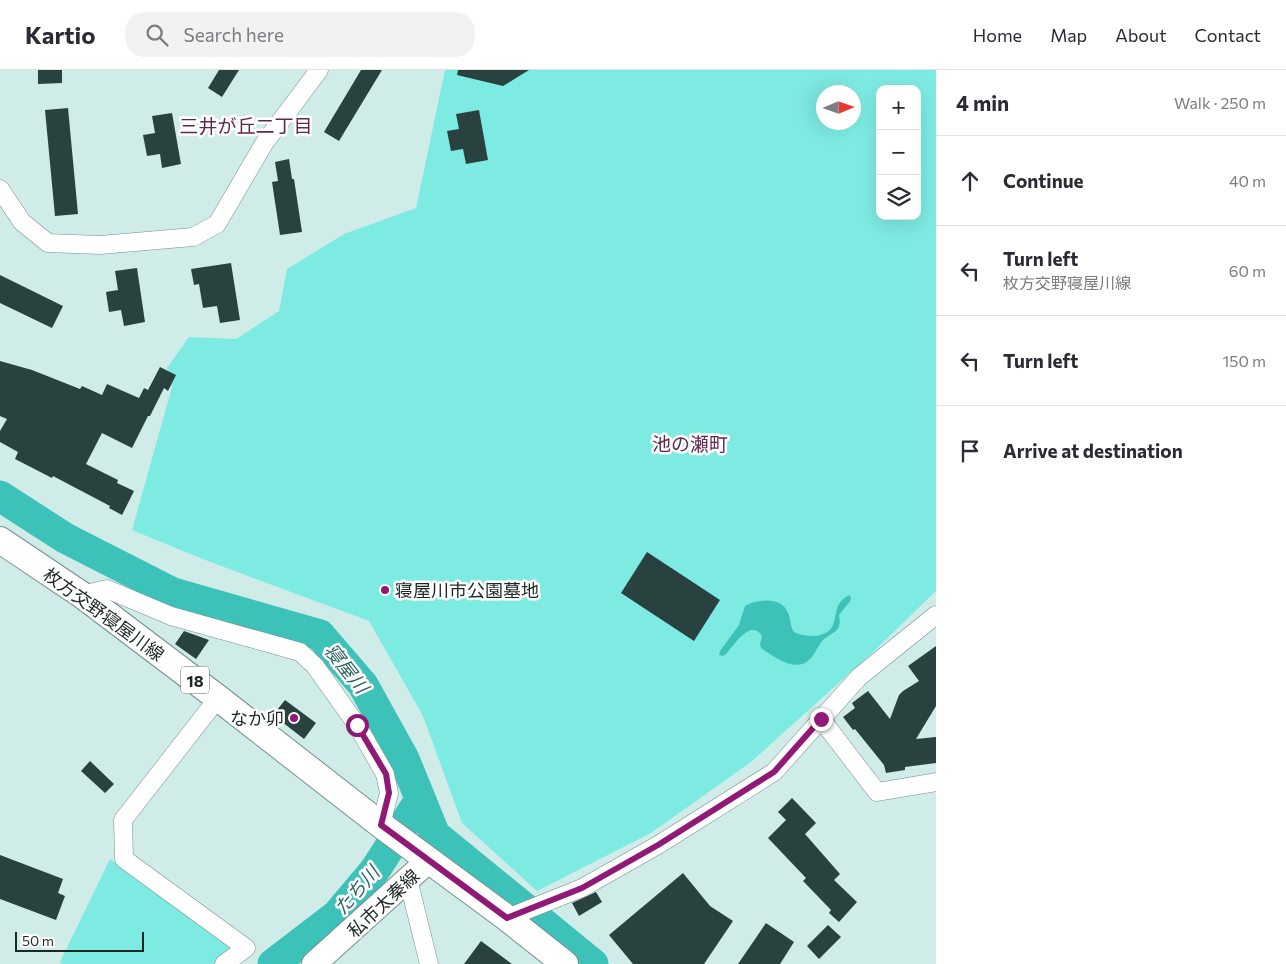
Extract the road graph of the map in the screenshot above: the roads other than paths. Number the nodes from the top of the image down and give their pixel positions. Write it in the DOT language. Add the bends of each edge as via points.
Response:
graph roads {
  1 [pos="319,70"];
  2 [pos="0,189"];
  3 [pos="0,540"];
  4 [pos="82,595"];
  5 [pos="936,615"];
  6 [pos="218,698"];
  7 [pos="821,719"];
  8 [pos="936,782"];
  9 [pos="382,826"];
  10 [pos="420,855"];
  11 [pos="408,879"];
  12 [pos="513,916"];
  13 [pos="224,964"];
  14 [pos="314,964"];
  15 [pos="429,964"];
  16 [pos="565,964"];
  1 -- 2 [label="street" via="265,142 216,224 193,237 100,245 48,243 22,222"];
  3 -- 4 [label="main road, 枚方交野寝屋川線 / 18"];
  4 -- 6 [label="main road, 枚方交野寝屋川線 / 18"];
  4 -- 9 [label="street" via="107,589 171,616 300,652 315,666 357,725 386,774 389,793"];
  5 -- 7 [label="street" via="859,677"];
  6 -- 9 [label="main road, 枚方交野寝屋川線 / 18"];
  6 -- 13 [label="street" via="123,820 124,859 246,948"];
  7 -- 8 [label="street" via="876,792"];
  7 -- 12 [label="street" via="774,772 582,888"];
  9 -- 10 [label="main road, 枚方交野寝屋川線 / 18"];
  10 -- 11 [label="main road, 私市太秦線"];
  10 -- 12 [label="main road, 枚方交野寝屋川線 / 18"];
  11 -- 14 [label="main road, 私市太秦線"];
  11 -- 15 [label="street"];
  12 -- 16 [label="main road, 枚方交野寝屋川線 / 18"];
}
